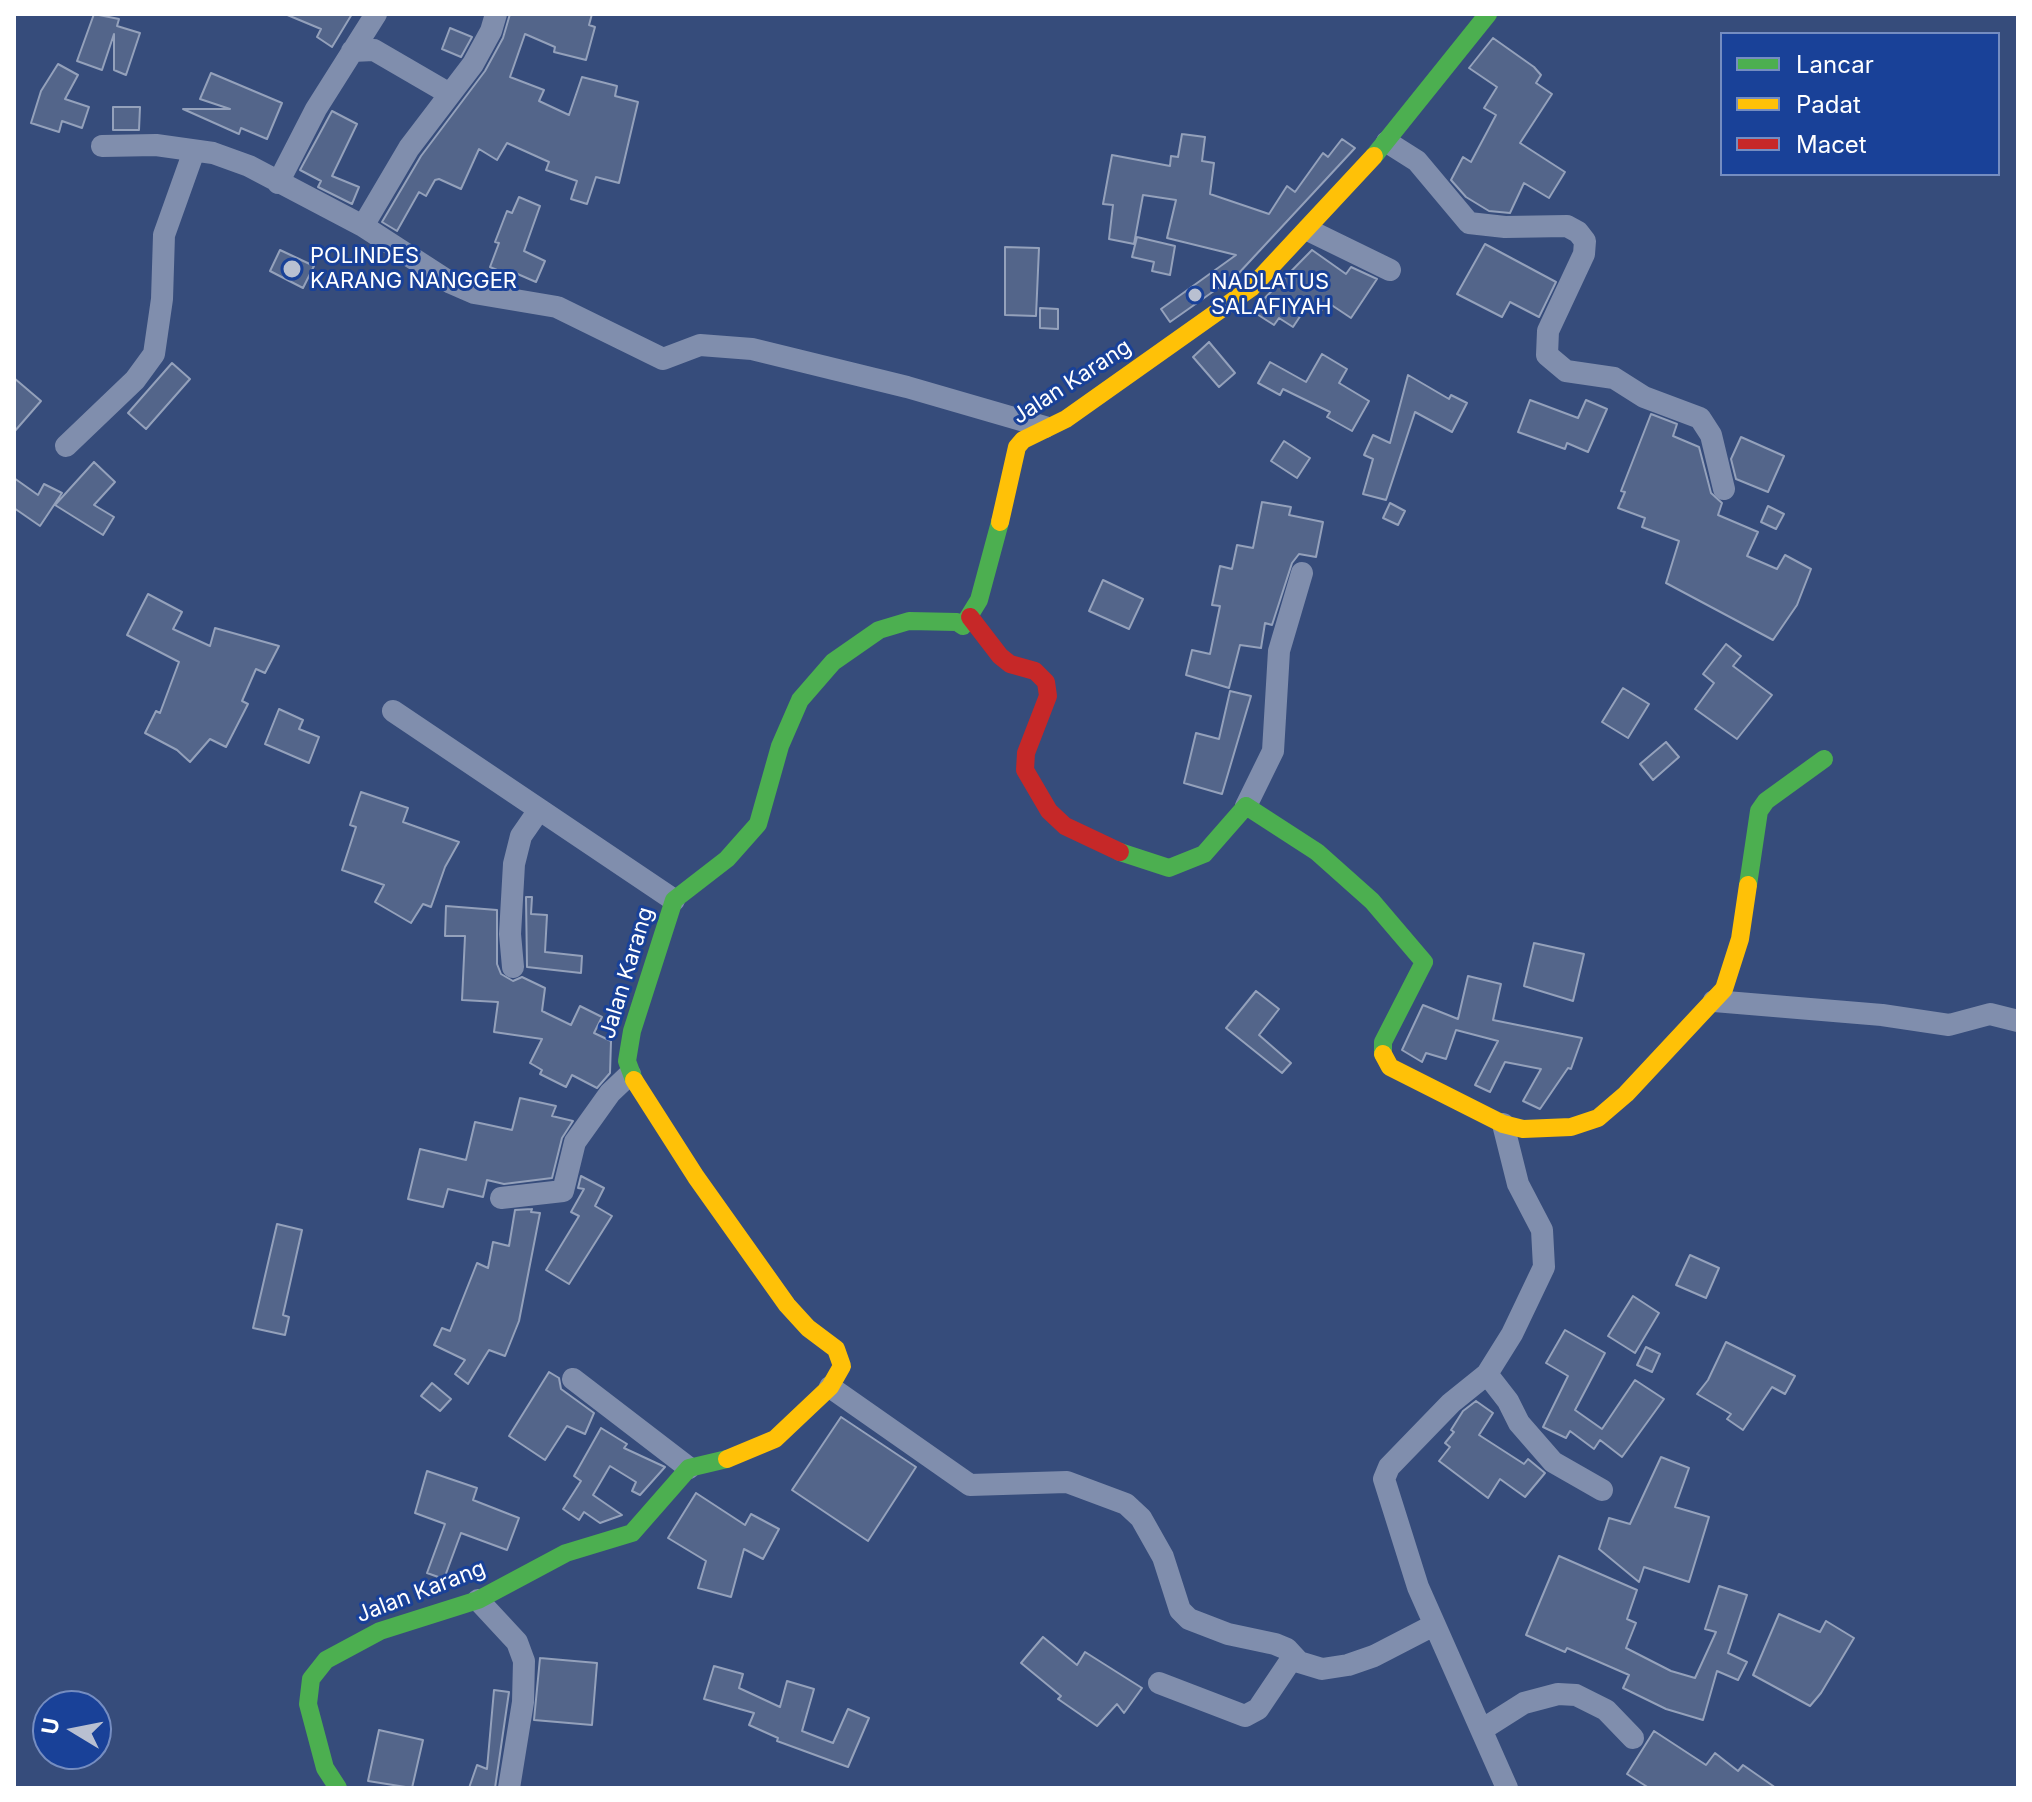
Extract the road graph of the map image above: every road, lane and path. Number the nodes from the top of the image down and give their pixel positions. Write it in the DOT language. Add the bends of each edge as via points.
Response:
graph roads {
  1 [pos="376,14"];
  2 [pos="496,14"];
  3 [pos="1488,14"];
  4 [pos="352,51"];
  5 [pos="448,93"];
  6 [pos="1387,142"];
  7 [pos="102,146"];
  8 [pos="194,151"];
  9 [pos="278,183"];
  10 [pos="363,226"];
  11 [pos="1308,230"];
  12 [pos="1390,270"];
  13 [pos="1045,427"];
  14 [pos="66,446"];
  15 [pos="1724,489"];
  16 [pos="1302,573"];
  17 [pos="970,617"];
  18 [pos="393,711"];
  19 [pos="1824,759"];
  20 [pos="1246,806"];
  21 [pos="539,810"];
  22 [pos="674,900"];
  23 [pos="513,967"];
  24 [pos="1714,1001"];
  25 [pos="2018,1021"];
  26 [pos="630,1074"];
  27 [pos="1503,1124"];
  28 [pos="501,1198"];
  29 [pos="1487,1374"];
  30 [pos="573,1379"];
  31 [pos="830,1387"];
  32 [pos="689,1468"];
  33 [pos="1602,1490"];
  34 [pos="478,1600"];
  35 [pos="1434,1625"];
  36 [pos="1293,1657"];
  37 [pos="1159,1683"];
  38 [pos="1483,1729"];
  39 [pos="1633,1738"];
  40 [pos="338,1788"];
  41 [pos="509,1788"];
  42 [pos="1507,1788"];
  1 -- 4 [label="street"];
  2 -- 5 [label="street" via="473,64"];
  3 -- 6 [label="street, Jalan Karang"];
  4 -- 5 [label="street" via="374,50"];
  4 -- 9 [label="street"];
  5 -- 10 [label="street"];
  6 -- 11 [label="street, Jalan Karang"];
  6 -- 15 [label="street" via="1417,161 1469,223 1567,226 1578,232 1585,241 1584,254 1548,331 1547,355 1566,371 1614,378 1644,397 1700,418 1711,435"];
  7 -- 8 [label="street"];
  8 -- 9 [label="street" via="249,166"];
  8 -- 14 [label="street" via="164,235 154,354 135,380"];
  9 -- 10 [label="street"];
  10 -- 13 [label="street" via="451,283 474,293 557,307 663,359 700,345 752,349"];
  11 -- 12 [label="street"];
  11 -- 13 [label="street, Jalan Karang" via="1251,288 1066,419"];
  13 -- 17 [label="street, Jalan Karang" via="1017,447 1004,516"];
  16 -- 20 [label="street" via="1279,651 1273,751"];
  17 -- 20 [label="street" via="1000,656 1035,671 1046,682 1048,696 1026,753 1025,770 1049,811 1065,826 1138,860 1169,868 1204,854"];
  17 -- 22 [label="street, Jalan Karang" via="963,626 898,623 833,662 800,700 780,746 758,824 727,859"];
  18 -- 21 [label="street"];
  19 -- 24 [label="street" via="1759,811 1735,962"];
  20 -- 27 [label="street" via="1317,852 1419,952 1422,971 1383,1042 1390,1067"];
  21 -- 22 [label="street"];
  21 -- 23 [label="street" via="521,836 514,864"];
  22 -- 26 [label="street, Jalan Karang" via="627,1046"];
  24 -- 25 [label="street" via="1949,1025 1990,1014"];
  24 -- 27 [label="street" via="1598,1118 1552,1129"];
  26 -- 28 [label="street" via="575,1142 563,1191"];
  26 -- 31 [label="street" via="787,1305 840,1354 842,1366"];
  27 -- 29 [label="street" via="1518,1184 1542,1230 1544,1267"];
  29 -- 33 [label="street" via="1553,1462"];
  29 -- 35 [label="street" via="1440,1414 1389,1467 1384,1479"];
  30 -- 32 [label="street"];
  31 -- 32 [label="street" via="775,1439 742,1455"];
  31 -- 36 [label="street" via="970,1485 1067,1482 1126,1504 1141,1518 1163,1557 1180,1610 1189,1619 1275,1644"];
  32 -- 34 [label="street, Jalan Karang" via="632,1533 566,1553"];
  34 -- 40 [label="street, Jalan Karang" via="369,1636 326,1660 311,1679 312,1728"];
  34 -- 41 [label="street" via="517,1642 524,1661"];
  35 -- 36 [label="street" via="1348,1665 1322,1669"];
  35 -- 38 [label="street"];
  36 -- 37 [label="street" via="1258,1709 1245,1716"];
  38 -- 39 [label="street" via="1524,1703 1576,1695 1606,1710"];
  38 -- 42 [label="street"];
}
